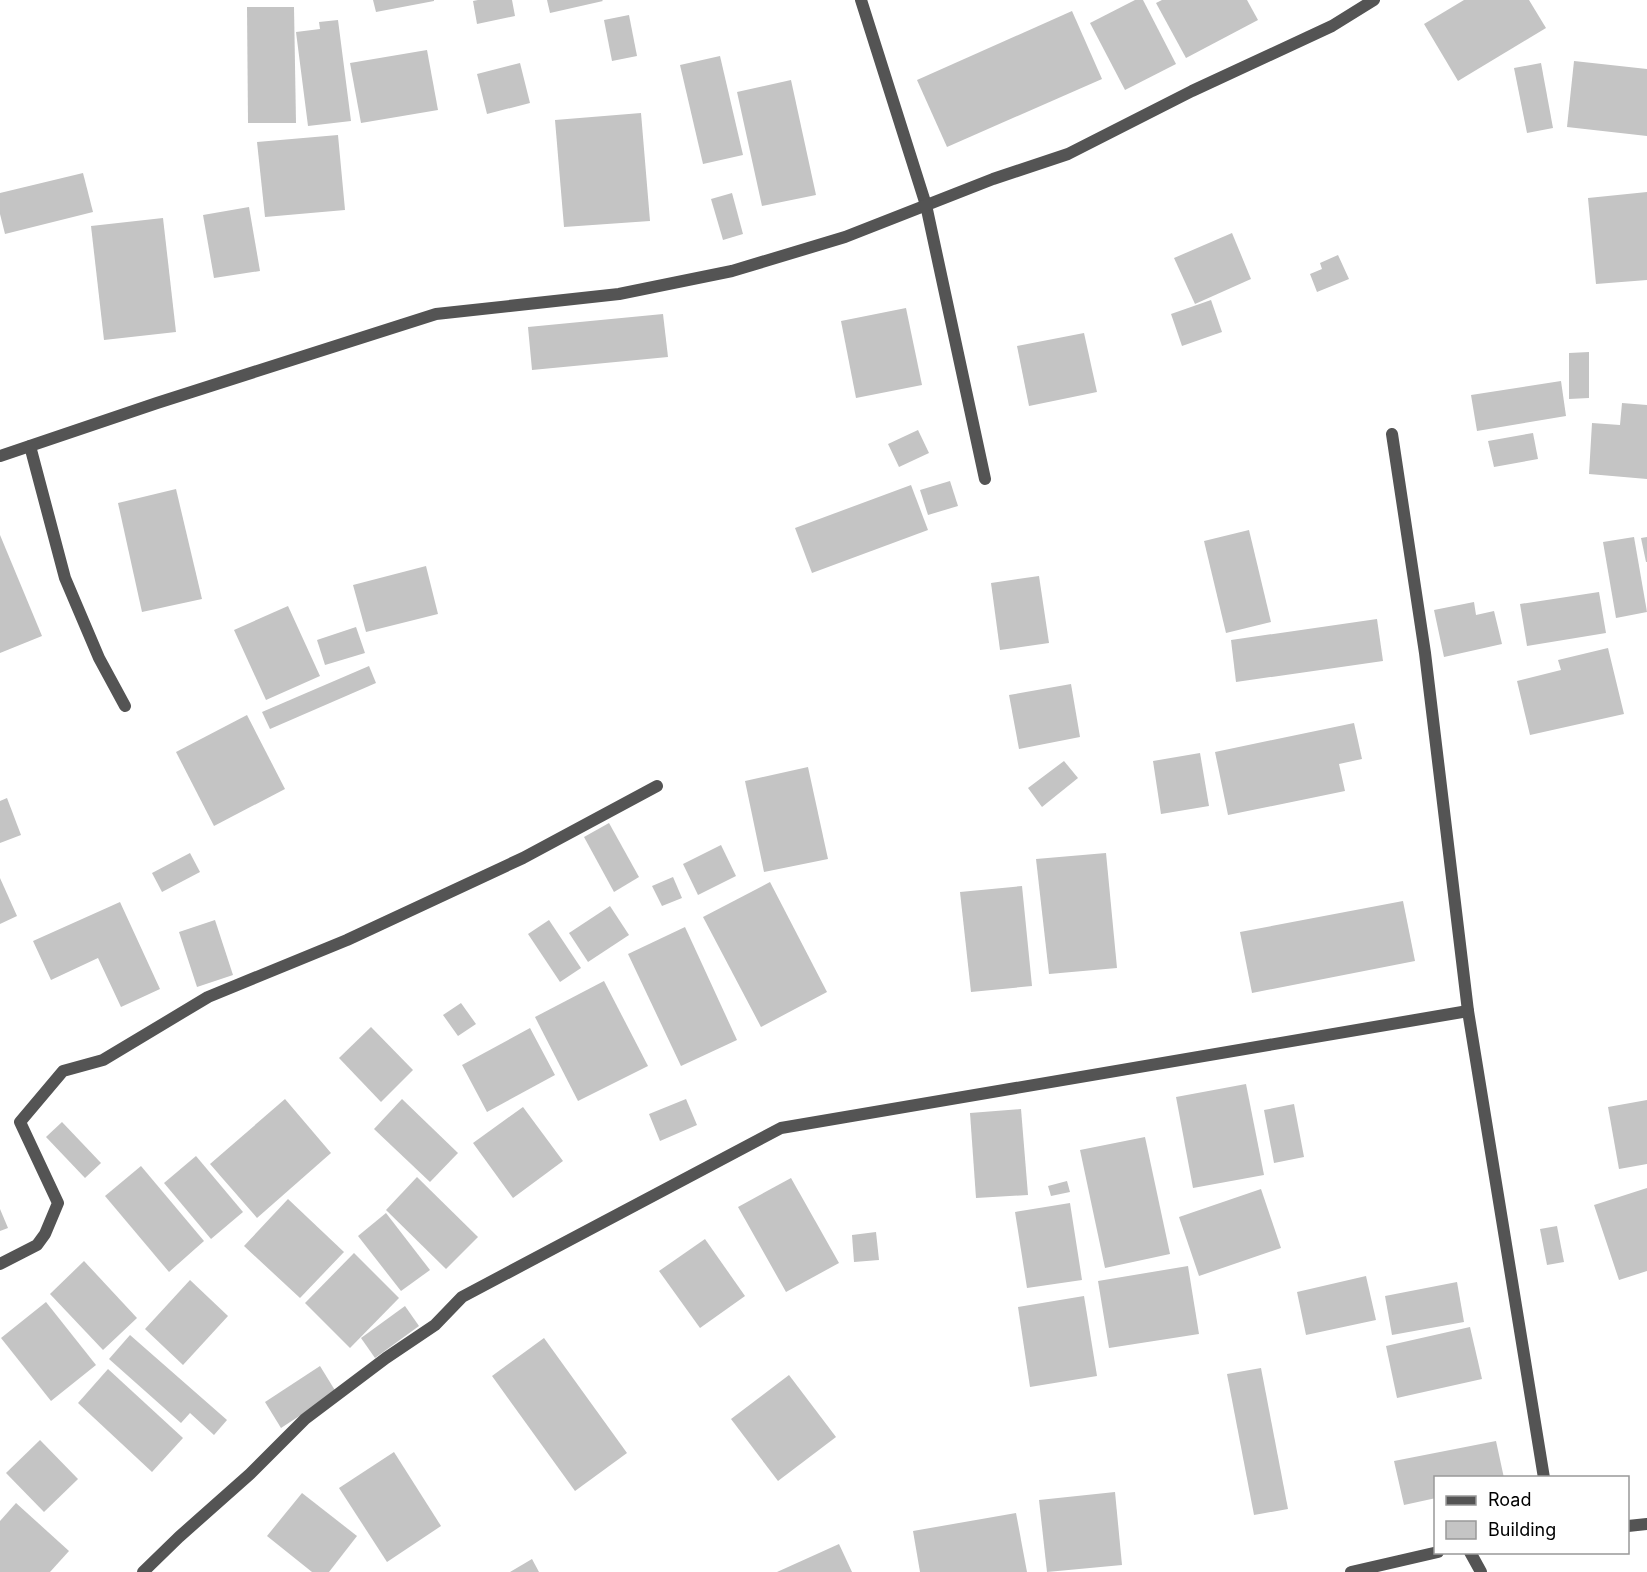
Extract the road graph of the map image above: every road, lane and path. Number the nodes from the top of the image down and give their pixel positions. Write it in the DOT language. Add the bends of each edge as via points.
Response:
graph roads {
  1 [pos="861,0"];
  2 [pos="1374,0"];
  3 [pos="926,205"];
  4 [pos="1392,434"];
  5 [pos="30,446"];
  6 [pos="0,456"];
  7 [pos="985,479"];
  8 [pos="125,706"];
  9 [pos="657,786"];
  10 [pos="1468,1011"];
  11 [pos="0,1264"];
  12 [pos="1544,1476"];
  13 [pos="1647,1524"];
  14 [pos="1629,1526"];
  15 [pos="1434,1553"];
  16 [pos="1471,1554"];
  17 [pos="143,1572"];
  18 [pos="1351,1572"];
  19 [pos="1480,1572"];
  1 -- 3 [label="street"];
  2 -- 3 [label="street" via="1332,26 1068,154"];
  3 -- 5 [label="street" via="845,237 732,271 619,294 436,314"];
  3 -- 7 [label="street"];
  4 -- 10 [label="street" via="1425,653"];
  5 -- 6 [label="street"];
  5 -- 8 [label="street" via="65,578 99,658"];
  9 -- 11 [label="street" via="523,858 357,935 208,997 103,1060 63,1071 20,1122 58,1203 37,1245"];
  10 -- 12 [label="street"];
  10 -- 17 [label="street" via="781,1128 462,1297 435,1325 305,1419"];
  13 -- 14 [label="street"];
  15 -- 18 [label="street"];
  16 -- 19 [label="street"];
}
